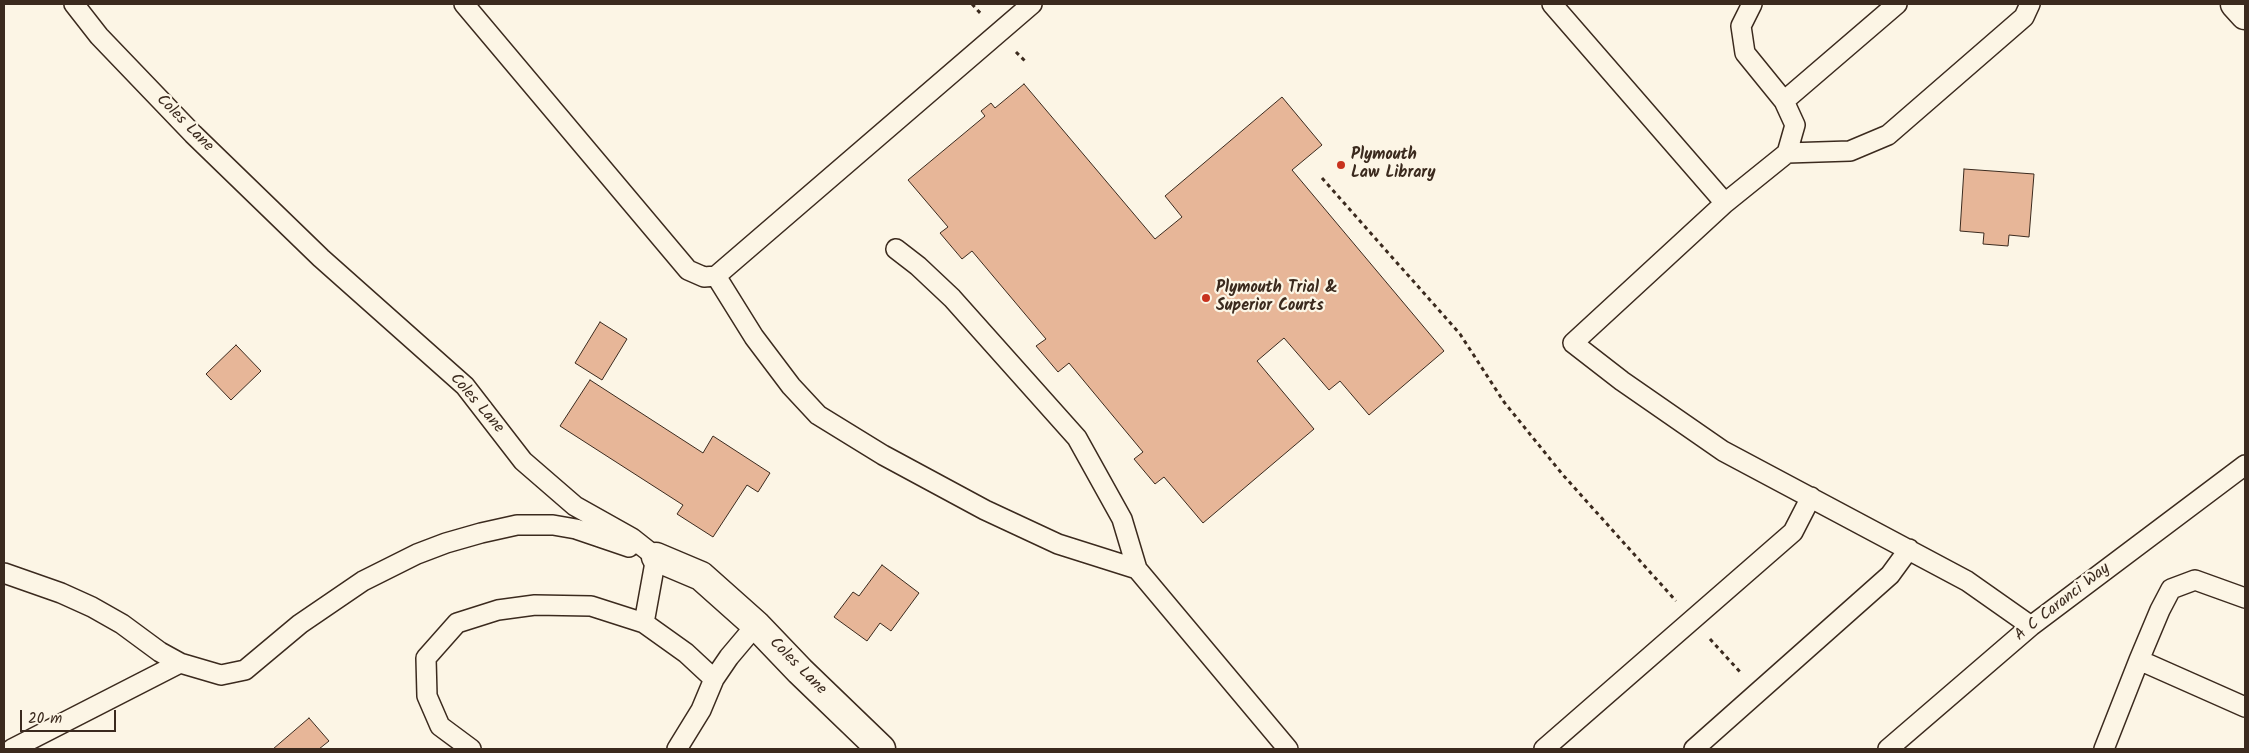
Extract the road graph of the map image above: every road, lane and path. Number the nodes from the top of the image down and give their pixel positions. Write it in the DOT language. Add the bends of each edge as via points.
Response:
graph roads {
  1 [pos="74,4"];
  2 [pos="464,4"];
  3 [pos="1032,4"];
  4 [pos="1552,4"];
  5 [pos="1752,4"];
  6 [pos="1897,4"];
  7 [pos="2030,4"];
  8 [pos="2236,4"];
  9 [pos="2245,15"];
  10 [pos="1784,101"];
  11 [pos="1787,153"];
  12 [pos="1322,178"];
  13 [pos="1725,203"];
  14 [pos="896,249"];
  15 [pos="716,276"];
  16 [pos="2245,464"];
  17 [pos="1811,498"];
  18 [pos="1909,549"];
  19 [pos="656,557"];
  20 [pos="1137,569"];
  21 [pos="4,573"];
  22 [pos="2245,598"];
  23 [pos="1691,619"];
  24 [pos="644,623"];
  25 [pos="756,625"];
  26 [pos="2031,626"];
  27 [pos="2139,660"];
  28 [pos="180,663"];
  29 [pos="714,679"];
  30 [pos="1759,692"];
  31 [pos="2245,708"];
  32 [pos="12,749"];
  33 [pos="471,749"];
  34 [pos="677,749"];
  35 [pos="881,749"];
  36 [pos="1288,749"];
  37 [pos="1544,749"];
  38 [pos="1694,749"];
  39 [pos="1888,749"];
  40 [pos="2104,749"];
  1 -- 19 [label="lane, Coles Lane" via="99,36 193,134 321,258 465,386 523,461 575,506 632,538"];
  2 -- 15 [label="lane" via="688,270 704,278"];
  3 -- 15 [label="lane"];
  4 -- 13 [label="lane"];
  5 -- 10 [label="lane" via="1742,26 1745,52"];
  6 -- 10 [label="lane"];
  7 -- 11 [label="lane" via="2024,17 1888,135 1850,151"];
  8 -- 9 [label="street"];
  10 -- 11 [label="lane" via="1795,125"];
  11 -- 13 [label="lane"];
  12 -- 23 [label="path" via="1460,334 1504,402 1563,475"];
  13 -- 17 [label="lane" via="1573,343 1723,451"];
  14 -- 20 [label="lane" via="952,298 1077,438 1122,519"];
  15 -- 20 [label="lane" via="754,337 791,386 818,414 984,510 1058,544"];
  16 -- 26 [label="lane, A C Caranci Way"];
  17 -- 18 [label="lane"];
  17 -- 23 [label="lane" via="1793,532"];
  18 -- 26 [label="lane" via="1966,581"];
  18 -- 30 [label="lane" via="1890,575"];
  19 -- 24 [label="lane"];
  19 -- 25 [label="street, Coles Lane" via="701,576"];
  19 -- 28 [label="lane" via="576,529 553,525 517,525 481,532 417,554 363,581 300,624 240,672 221,675"];
  20 -- 36 [label="lane"];
  21 -- 28 [label="lane" via="92,607"];
  22 -- 27 [label="lane" via="2195,580 2171,589"];
  23 -- 30 [label="path"];
  23 -- 37 [label="lane"];
  24 -- 29 [label="lane" via="686,653"];
  24 -- 33 [label="lane" via="591,606 535,606 498,610 457,623 426,658 427,696 440,726"];
  25 -- 29 [label="lane"];
  25 -- 35 [label="street, Coles Lane"];
  26 -- 39 [label="lane, A C Caranci Way"];
  27 -- 31 [label="lane"];
  27 -- 40 [label="lane"];
  28 -- 32 [label="lane"];
  29 -- 34 [label="lane" via="701,710"];
  30 -- 38 [label="lane"];
}
